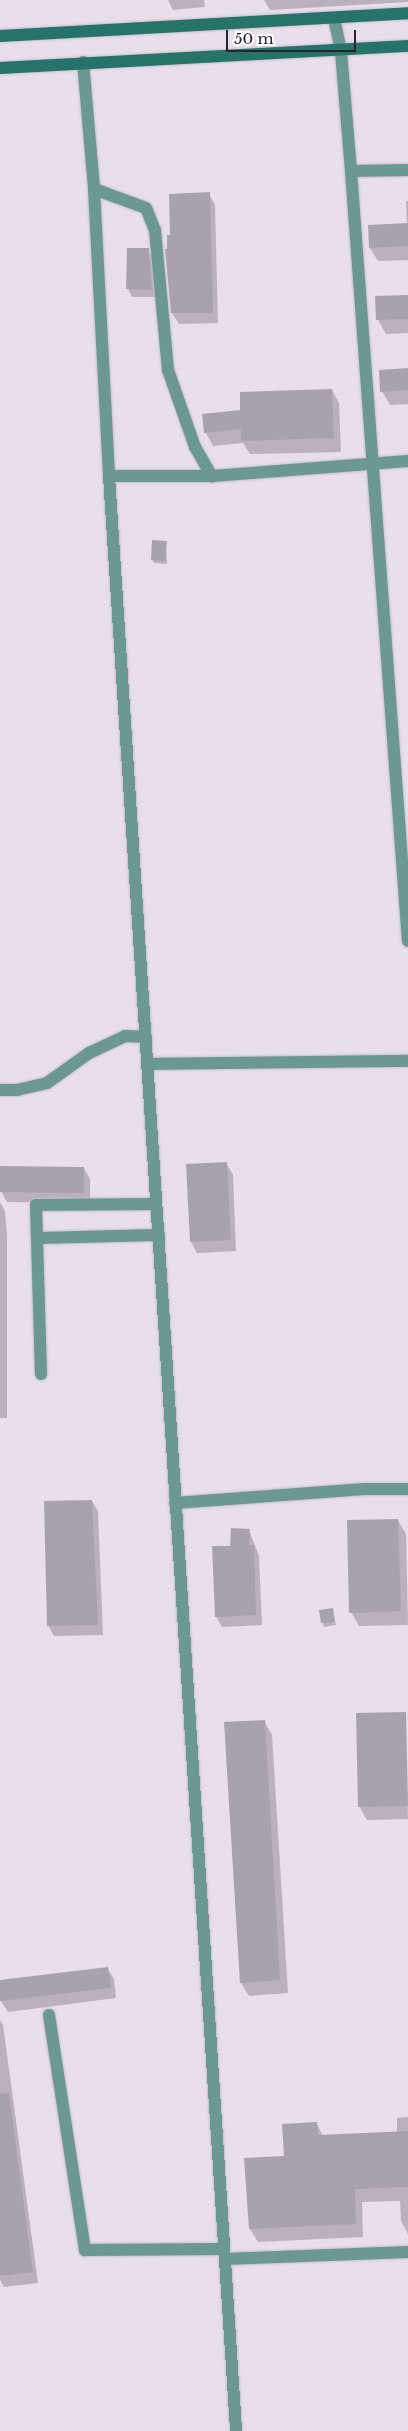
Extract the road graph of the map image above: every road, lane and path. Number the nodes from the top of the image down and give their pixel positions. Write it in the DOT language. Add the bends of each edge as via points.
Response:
graph roads {
  1 [pos="408,13"];
  2 [pos="334,18"];
  3 [pos="0,36"];
  4 [pos="408,46"];
  5 [pos="341,52"];
  6 [pos="83,62"];
  7 [pos="0,68"];
  8 [pos="408,170"];
  9 [pos="351,171"];
  10 [pos="94,189"];
  11 [pos="408,461"];
  12 [pos="373,463"];
  13 [pos="109,476"];
  14 [pos="212,476"];
  15 [pos="408,941"];
  16 [pos="146,1038"];
  17 [pos="408,1061"];
  18 [pos="148,1064"];
  19 [pos="0,1090"];
  20 [pos="156,1204"];
  21 [pos="158,1235"];
  22 [pos="37,1238"];
  23 [pos="41,1374"];
  24 [pos="408,1489"];
  25 [pos="175,1503"];
  26 [pos="49,2015"];
  27 [pos="408,2252"];
  28 [pos="224,2254"];
  29 [pos="236,2431"];
  1 -- 2 [label="street"];
  2 -- 3 [label="street"];
  2 -- 5 [label="street"];
  4 -- 5 [label="street"];
  5 -- 6 [label="street"];
  5 -- 9 [label="street"];
  6 -- 7 [label="street"];
  6 -- 10 [label="street"];
  8 -- 9 [label="street"];
  9 -- 12 [label="street"];
  10 -- 13 [label="street"];
  10 -- 14 [label="street" via="146,208 155,230 168,370 195,447"];
  11 -- 12 [label="street"];
  12 -- 14 [label="street"];
  12 -- 15 [label="street"];
  13 -- 14 [label="street"];
  13 -- 16 [label="street"];
  16 -- 18 [label="street"];
  16 -- 19 [label="street" via="126,1036 89,1053 47,1083 17,1090"];
  17 -- 18 [label="street"];
  18 -- 20 [label="street"];
  20 -- 21 [label="street"];
  20 -- 22 [label="street" via="36,1205"];
  21 -- 22 [label="street"];
  21 -- 25 [label="street"];
  22 -- 23 [label="street"];
  24 -- 25 [label="street" via="364,1489"];
  25 -- 28 [label="street"];
  26 -- 28 [label="street" via="85,2250"];
  27 -- 28 [label="street"];
  28 -- 29 [label="street"];
}
